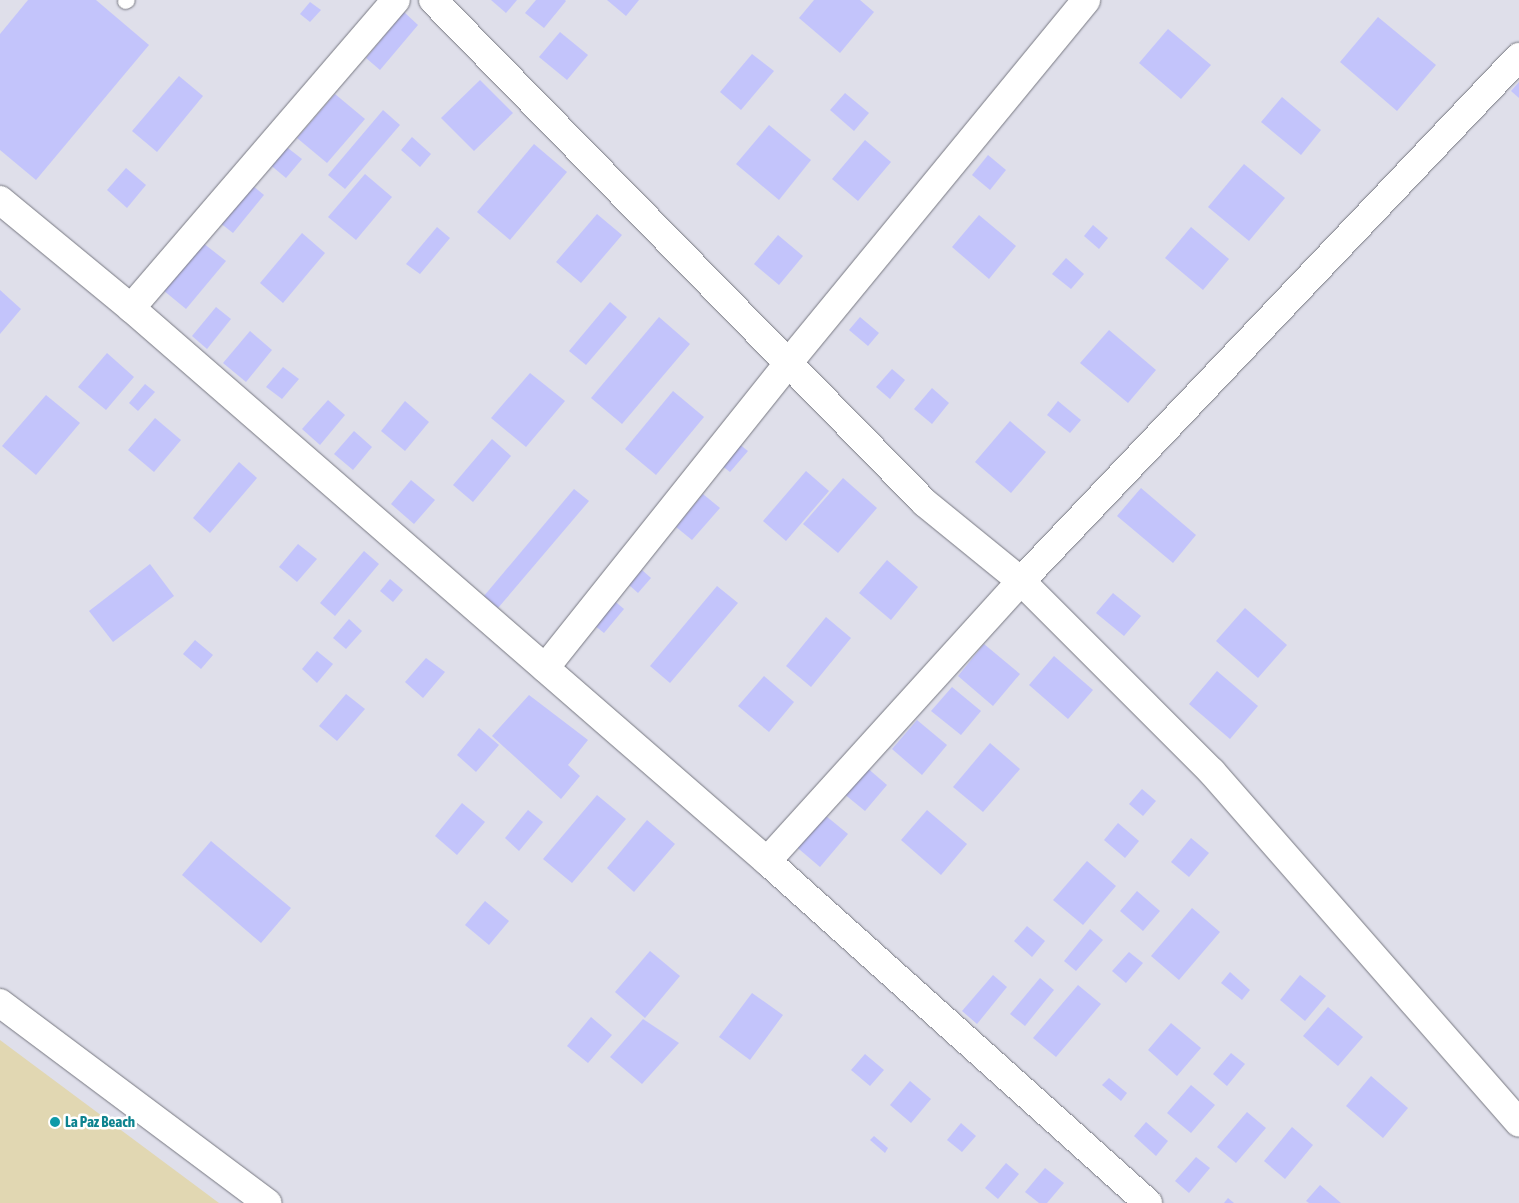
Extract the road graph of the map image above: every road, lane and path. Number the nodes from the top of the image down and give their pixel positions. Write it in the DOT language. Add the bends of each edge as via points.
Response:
graph roads {
  1 [pos="396,0"];
  2 [pos="433,0"];
  3 [pos="1086,0"];
  4 [pos="1519,57"];
  5 [pos="3,210"];
  6 [pos="131,308"];
  7 [pos="789,362"];
  8 [pos="1021,581"];
  9 [pos="545,668"];
  10 [pos="767,860"];
  11 [pos="0,1003"];
  12 [pos="1519,1123"];
  13 [pos="267,1203"];
  14 [pos="1148,1203"];
  1 -- 6 [label="street"];
  2 -- 7 [label="street"];
  3 -- 7 [label="street"];
  4 -- 8 [label="street"];
  5 -- 6 [label="street"];
  6 -- 9 [label="street"];
  7 -- 8 [label="street" via="925,503"];
  7 -- 9 [label="street"];
  8 -- 10 [label="street"];
  8 -- 12 [label="street" via="1212,772"];
  9 -- 10 [label="street"];
  10 -- 14 [label="street"];
  11 -- 13 [label="street"];
}
